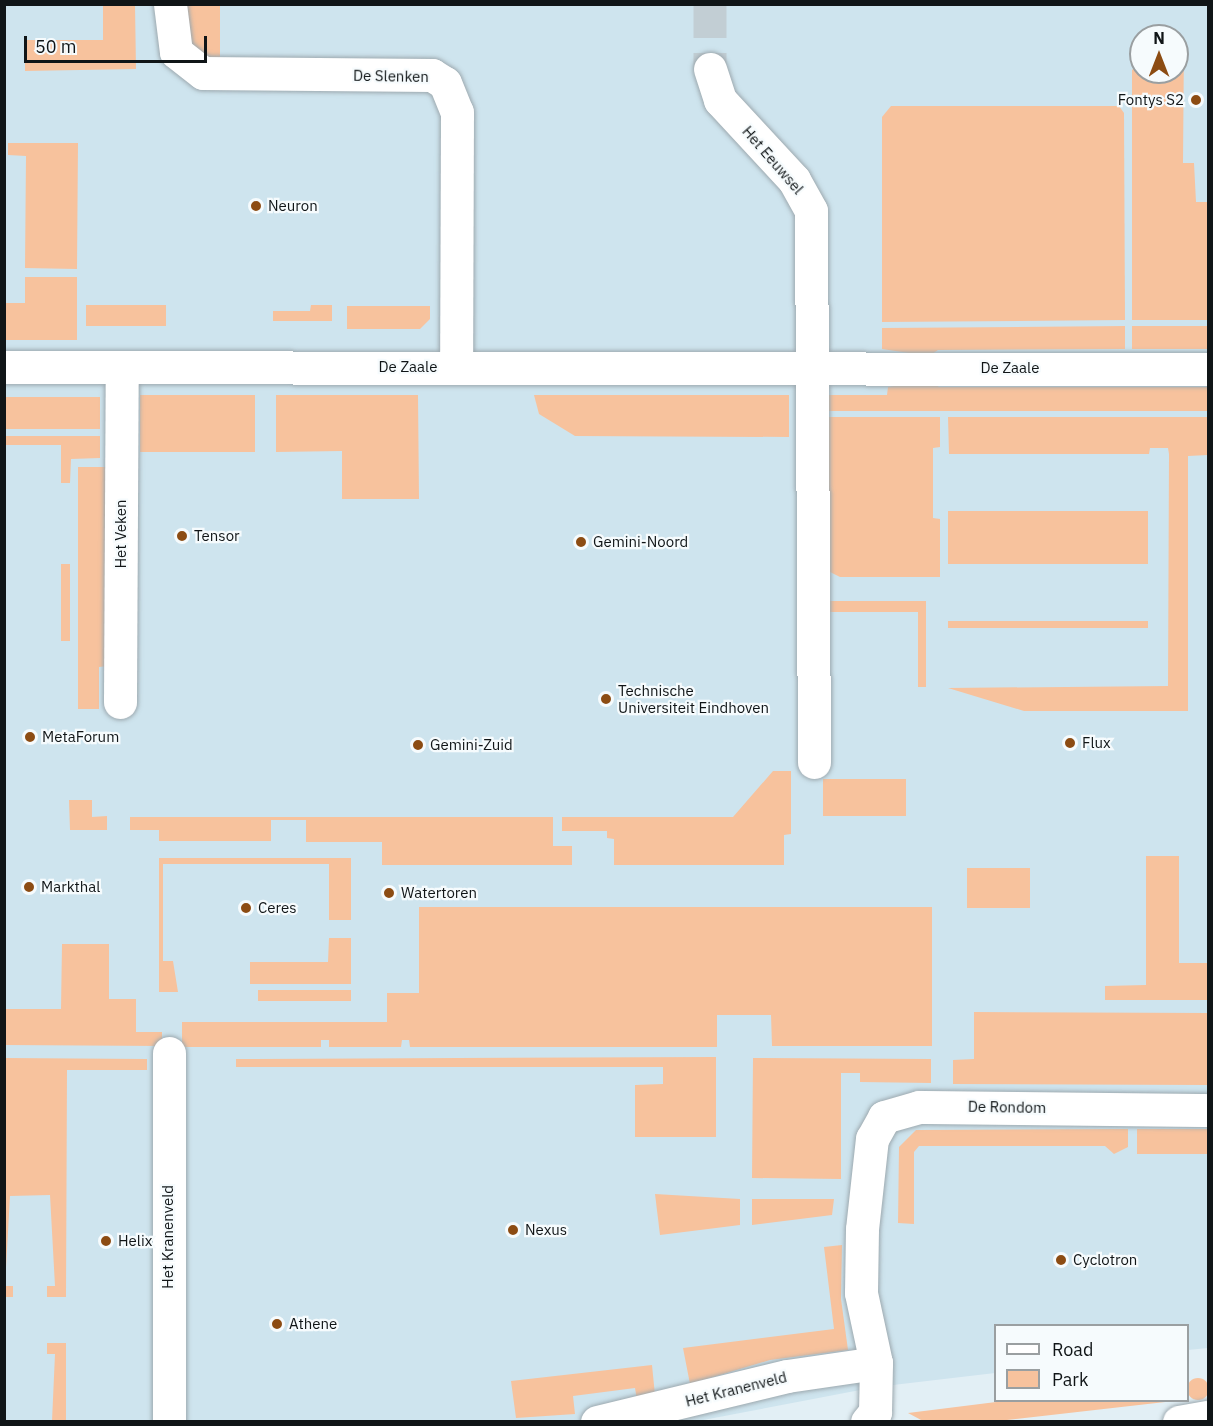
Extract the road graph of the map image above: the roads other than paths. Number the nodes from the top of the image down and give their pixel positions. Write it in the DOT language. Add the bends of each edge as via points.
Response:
graph roads {
  1 [pos="170,4"];
  2 [pos="710,69"];
  3 [pos="4,367"];
  4 [pos="122,367"];
  5 [pos="456,367"];
  6 [pos="812,367"];
  7 [pos="1209,369"];
  8 [pos="120,702"];
  9 [pos="814,762"];
  10 [pos="169,1053"];
  11 [pos="1209,1110"];
  12 [pos="876,1363"];
  13 [pos="1209,1417"];
  14 [pos="876,1418"];
  15 [pos="169,1422"];
  16 [pos="597,1422"];
  17 [pos="1179,1422"];
  1 -- 5 [label="street, De Slenken" via="176,52 203,73 432,75 445,83 457,112"];
  2 -- 6 [label="street, Het Eeuwsel" via="720,100 807,200"];
  3 -- 4 [label="street, De Zaale"];
  4 -- 5 [label="street, De Zaale"];
  4 -- 8 [label="street, Het Veken"];
  5 -- 6 [label="street, De Zaale"];
  6 -- 7 [label="street, De Zaale"];
  6 -- 9 [label="street"];
  10 -- 15 [label="street, Het Kranenveld"];
  11 -- 12 [label="street, De Rondom" via="899,1110 874,1130 870,1190 877,1281 868,1313"];
  12 -- 14 [label="street, De Rondom"];
  12 -- 16 [label="street, Het Kranenveld" via="787,1376"];
  13 -- 17 [label="street"];
}
